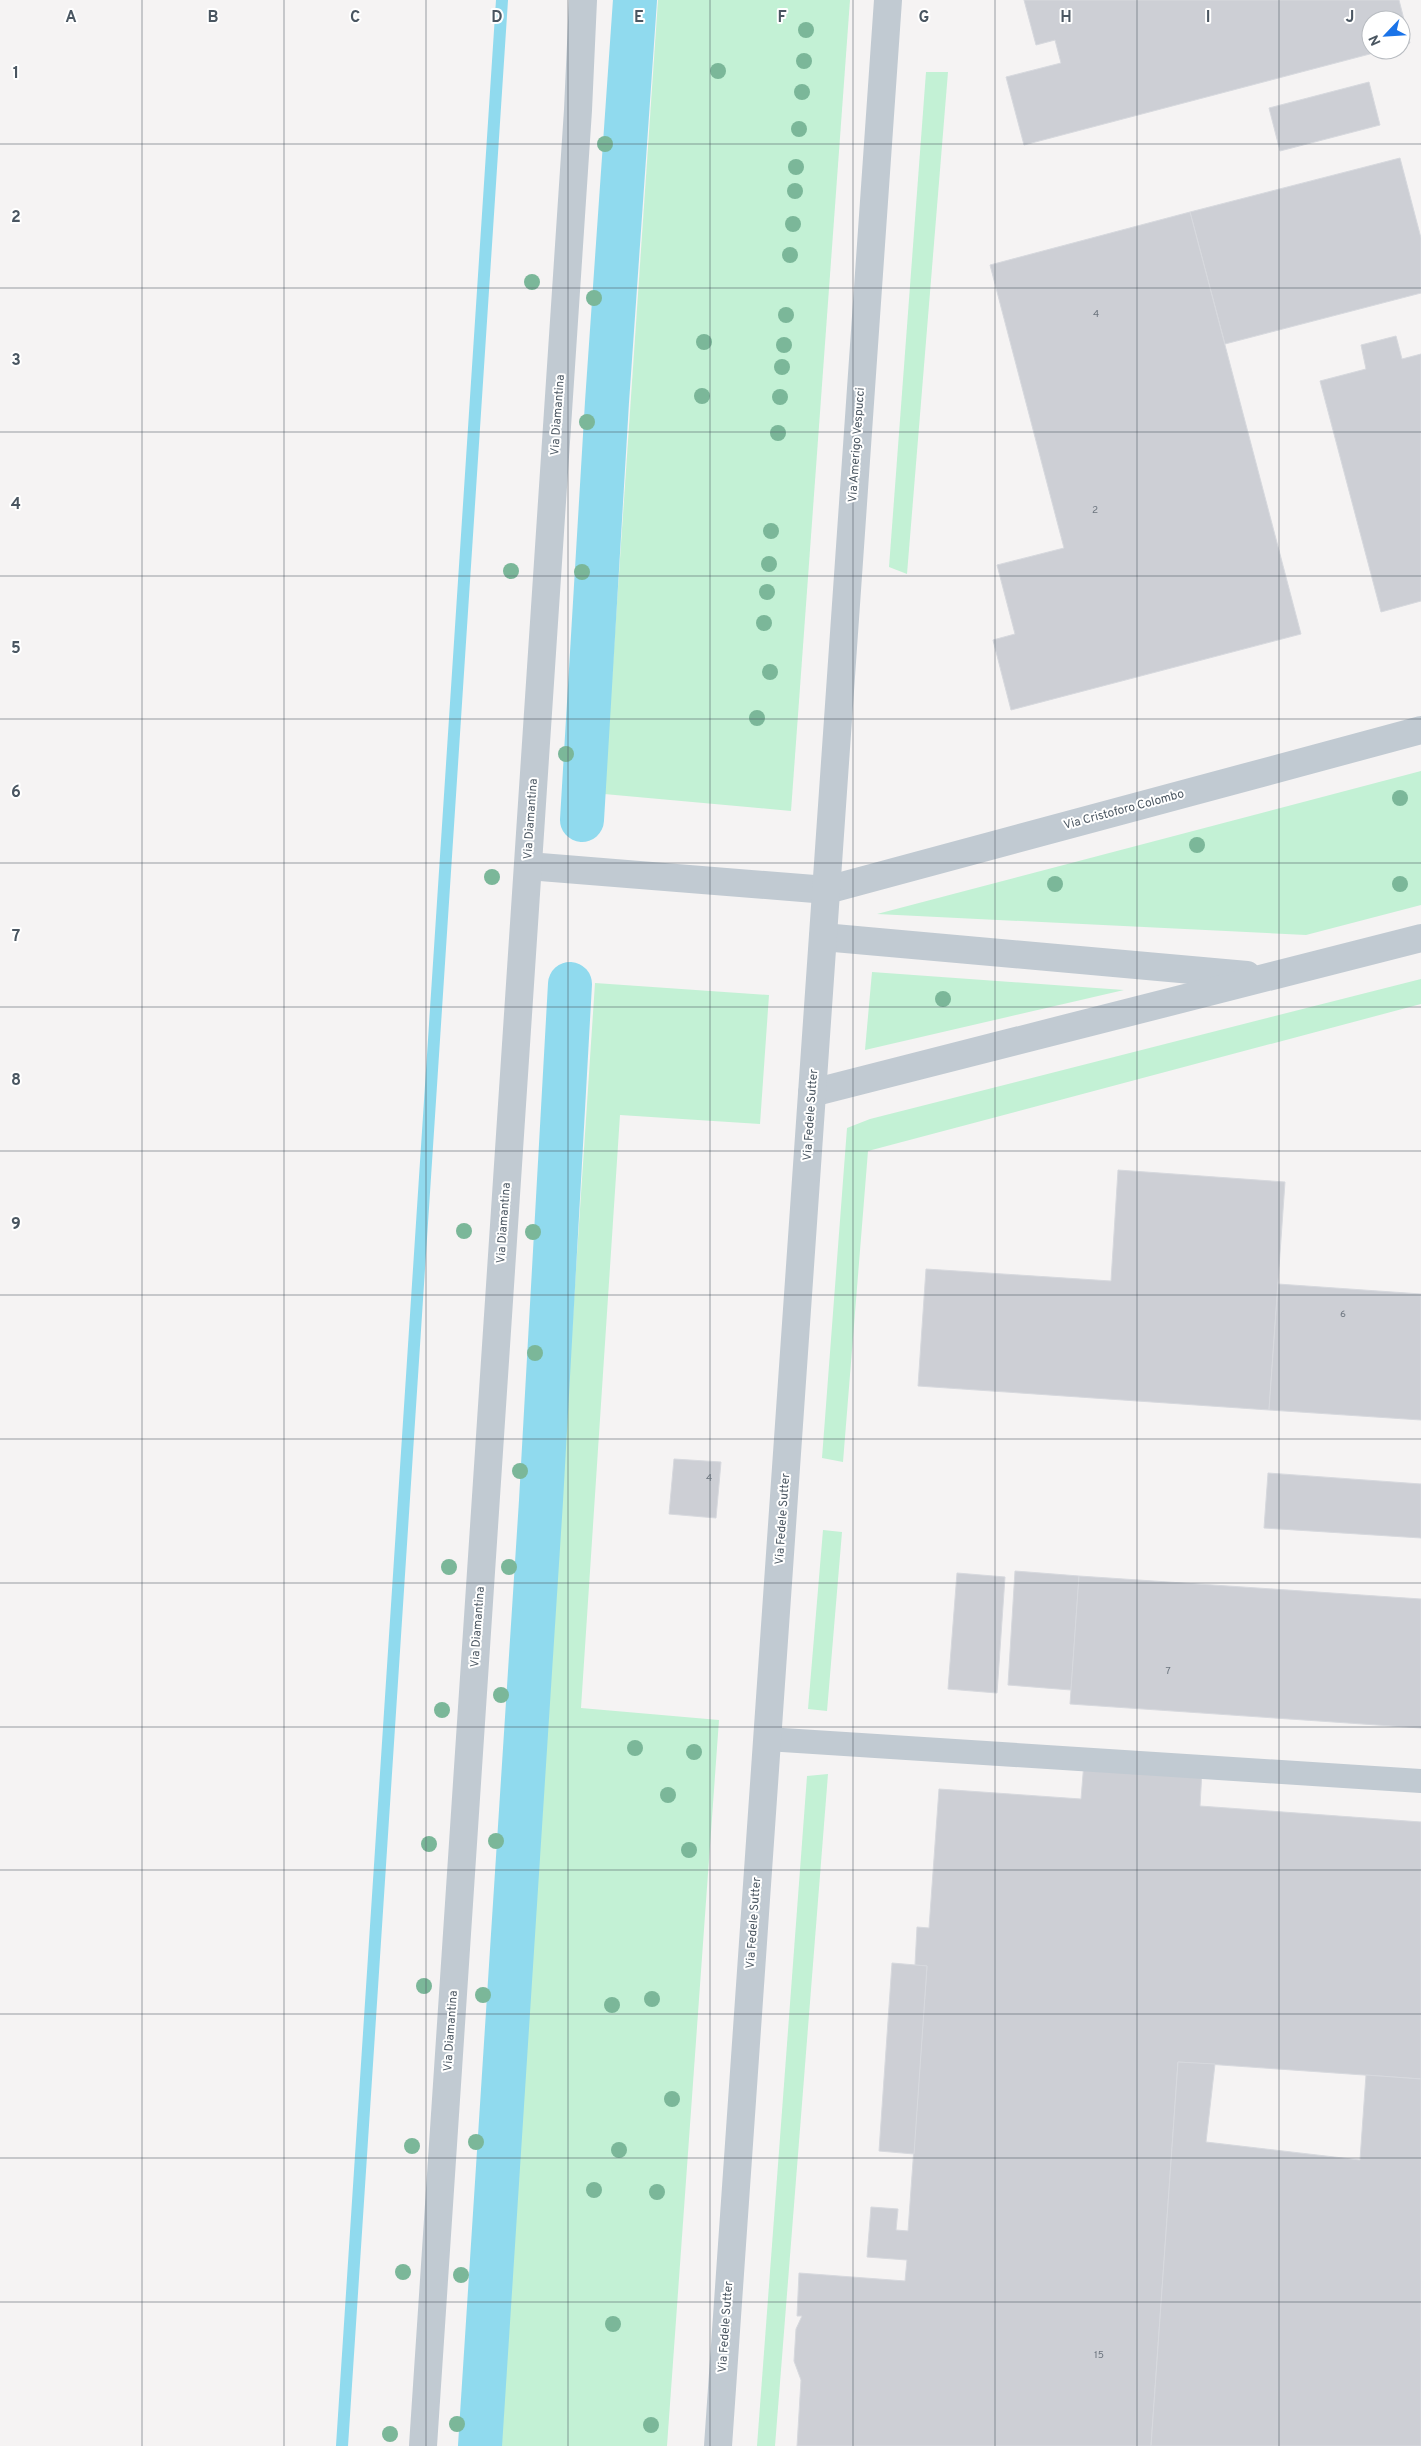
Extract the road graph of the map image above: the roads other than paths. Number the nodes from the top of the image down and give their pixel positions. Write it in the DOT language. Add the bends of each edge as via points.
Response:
graph roads {
  1 [pos="583,0"];
  2 [pos="888,0"];
  3 [pos="1421,730"];
  4 [pos="528,866"];
  5 [pos="827,890"];
  6 [pos="823,937"];
  7 [pos="1421,938"];
  8 [pos="1267,977"];
  9 [pos="812,1093"];
  10 [pos="767,1740"];
  11 [pos="1421,1781"];
  12 [pos="423,2446"];
  13 [pos="718,2446"];
  1 -- 4 [label="street, Via Diamantina"];
  2 -- 5 [label="street, Via Amerigo Vespucci"];
  3 -- 5 [label="street, Via Cristoforo Colombo"];
  4 -- 5 [label="street"];
  4 -- 12 [label="street, Via Diamantina"];
  5 -- 6 [label="street, Via Fedele Sutter"];
  6 -- 8 [label="street"];
  6 -- 9 [label="street, Via Fedele Sutter"];
  7 -- 8 [label="street"];
  8 -- 9 [label="street"];
  9 -- 10 [label="street, Via Fedele Sutter"];
  10 -- 11 [label="lane"];
  10 -- 13 [label="street, Via Fedele Sutter"];
}
